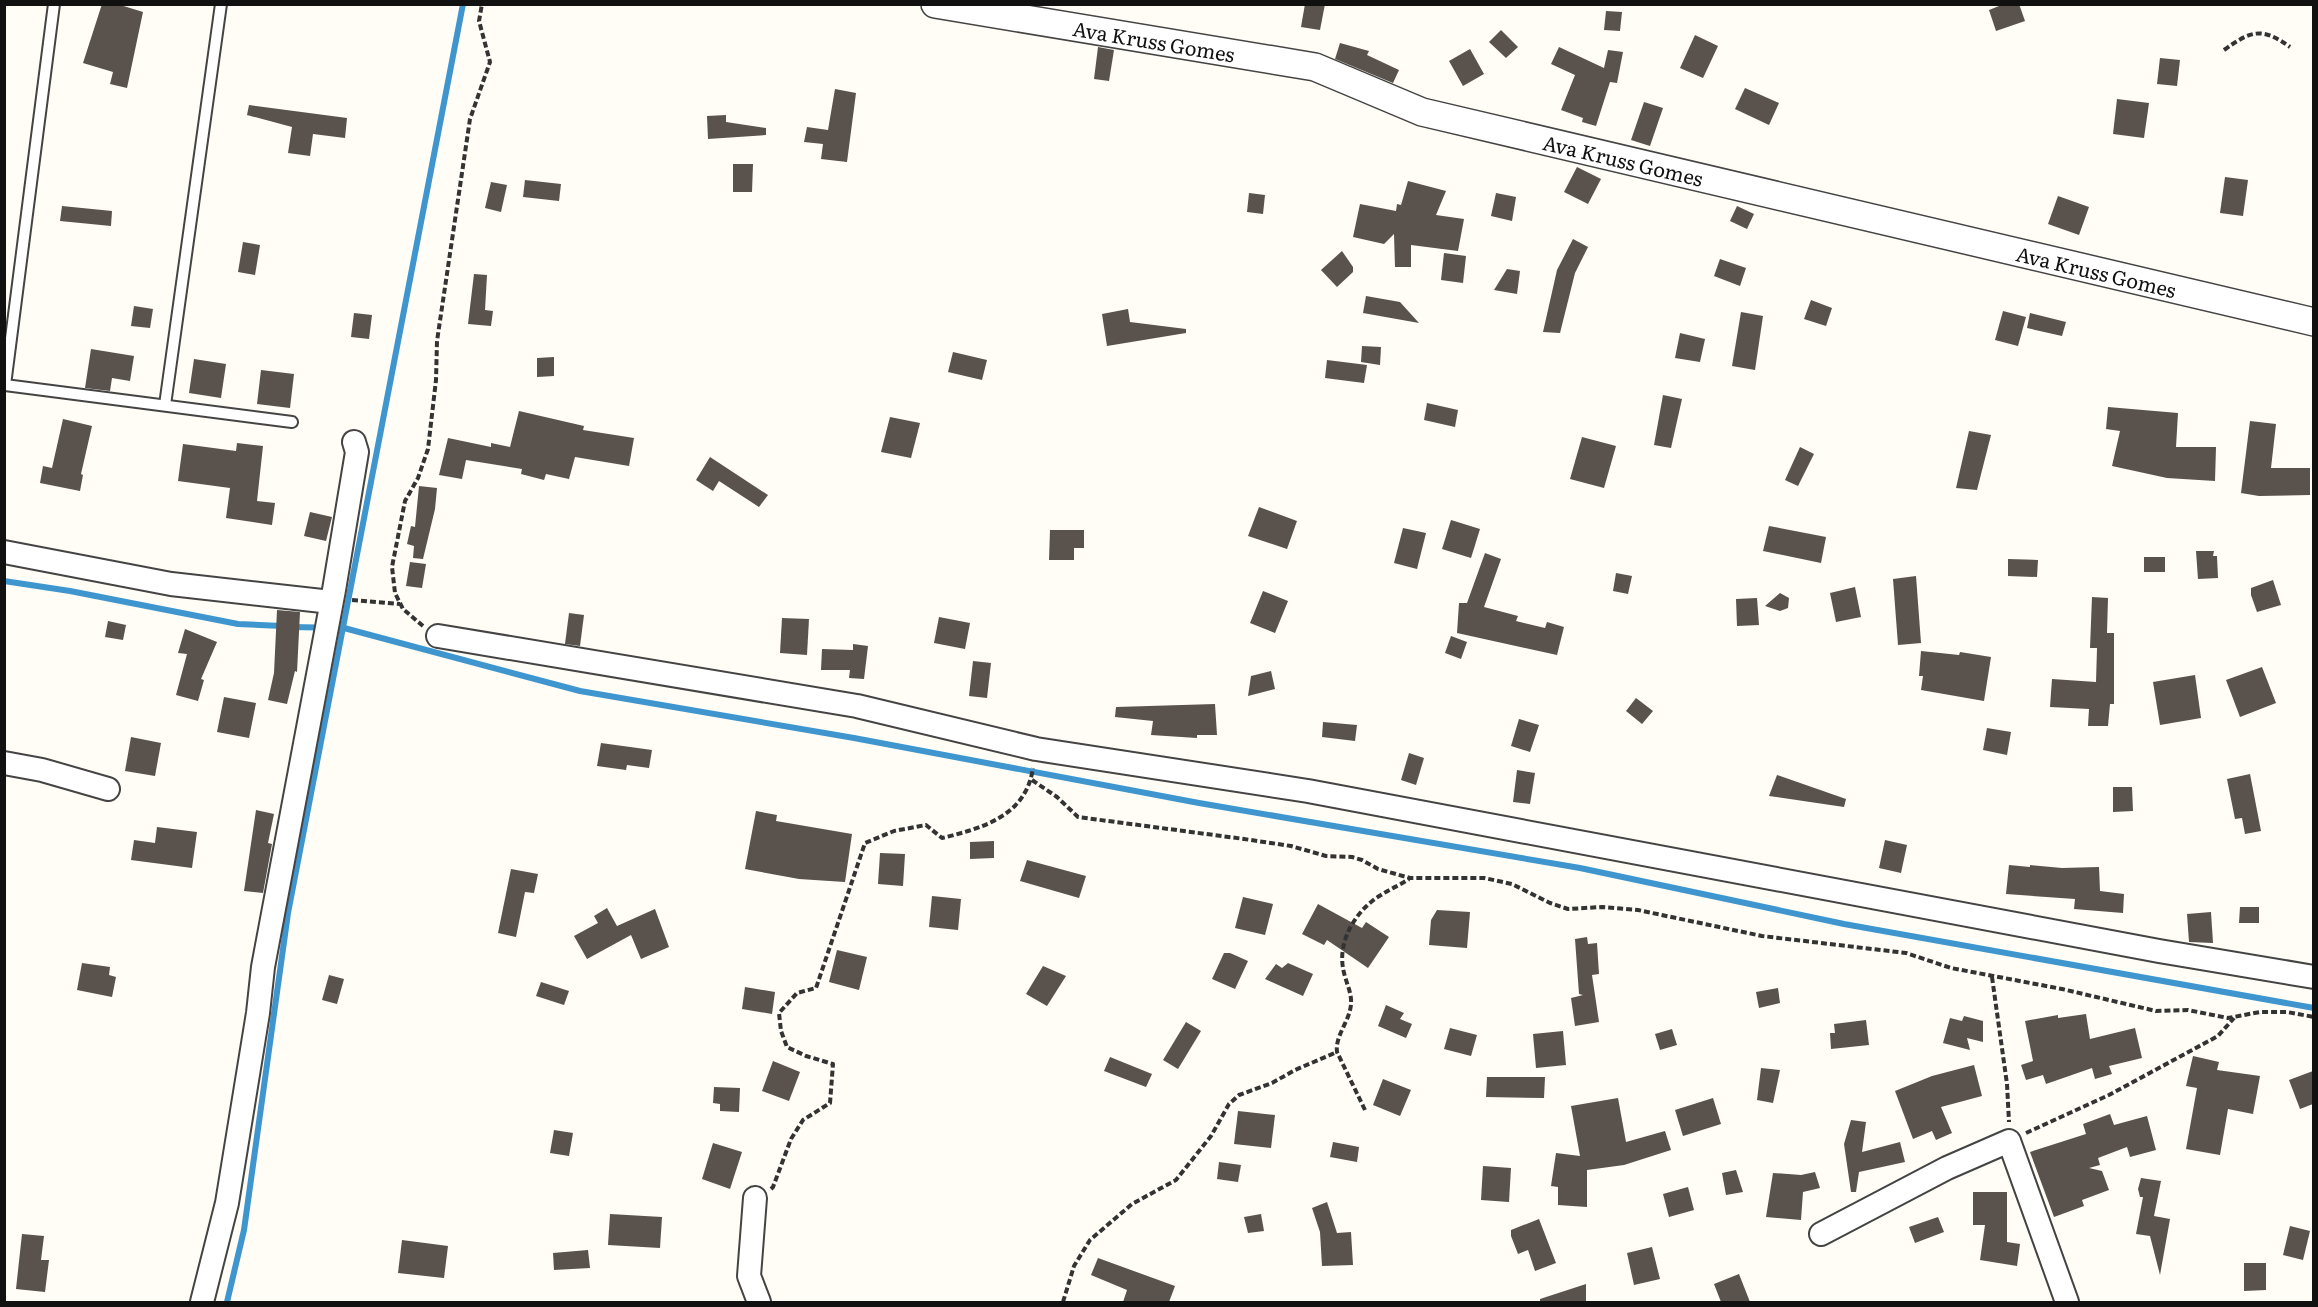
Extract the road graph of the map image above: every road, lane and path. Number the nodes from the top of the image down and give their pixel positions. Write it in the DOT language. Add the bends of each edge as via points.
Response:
graph roads {
  1 [pos="54,4"];
  2 [pos="221,4"];
  3 [pos="482,4"];
  4 [pos="935,4"];
  5 [pos="971,7"];
  6 [pos="2290,47"];
  7 [pos="2224,50"];
  8 [pos="2313,322"];
  9 [pos="165,405"];
  10 [pos="292,422"];
  11 [pos="354,442"];
  12 [pos="4,552"];
  13 [pos="330,602"];
  14 [pos="358,602"];
  15 [pos="400,604"];
  16 [pos="438,636"];
  17 [pos="4,763"];
  18 [pos="108,789"];
  19 [pos="1410,878"];
  20 [pos="2313,976"];
  21 [pos="1992,977"];
  22 [pos="2313,1017"];
  23 [pos="2234,1018"];
  24 [pos="1337,1053"];
  25 [pos="1365,1110"];
  26 [pos="2009,1142"];
  27 [pos="755,1198"];
  28 [pos="1821,1234"];
  29 [pos="202,1302"];
  30 [pos="759,1302"];
  31 [pos="1063,1302"];
  32 [pos="2067,1302"];
  1 -- 9 [label="lane" via="5,385"];
  2 -- 9 [label="lane"];
  3 -- 15 [label="path" via="478,21 490,62 470,119 437,341 428,449 405,501 392,567"];
  4 -- 5 [label="street, Ava Kruss Gomes"];
  5 -- 8 [label="street, Ava Kruss Gomes" via="1315,67 1422,112"];
  6 -- 7 [label="path" via="2267,33 2259,33"];
  9 -- 10 [label="lane"];
  11 -- 13 [label="street" via="357,452"];
  12 -- 13 [label="street" via="171,584"];
  13 -- 29 [label="street" via="265,956 226,1203"];
  14 -- 15 [label="path"];
  15 -- 16 [label="path" via="414,620"];
  16 -- 20 [label="street" via="857,706 1036,749 1308,791 2159,951"];
  17 -- 18 [label="street"];
  19 -- 21 [label="path" via="1484,878 1512,884 1568,909 1638,910 1762,936 1906,953"];
  19 -- 24 [label="path" via="1368,904 1346,934 1341,949 1352,1007 1336,1044"];
  19 -- 27 [label="path" via="1352,857 1078,817 1032,780 1014,809 976,829 942,838 926,825 894,831 865,843 816,988 797,993 779,1013 787,1047 833,1064 830,1103 803,1120 791,1139 773,1187"];
  21 -- 23 [label="path" via="2146,1009 2188,1010"];
  21 -- 26 [label="path" via="2007,1084"];
  22 -- 23 [label="path" via="2260,1012"];
  23 -- 26 [label="path" via="2218,1036 2109,1095"];
  24 -- 25 [label="path"];
  24 -- 31 [label="path" via="1239,1095 1229,1104 1211,1136 1176,1180 1132,1204 1090,1240 1074,1266"];
  26 -- 28 [label="street" via="1947,1168"];
  26 -- 32 [label="street"];
  27 -- 30 [label="street" via="749,1276"];
}
